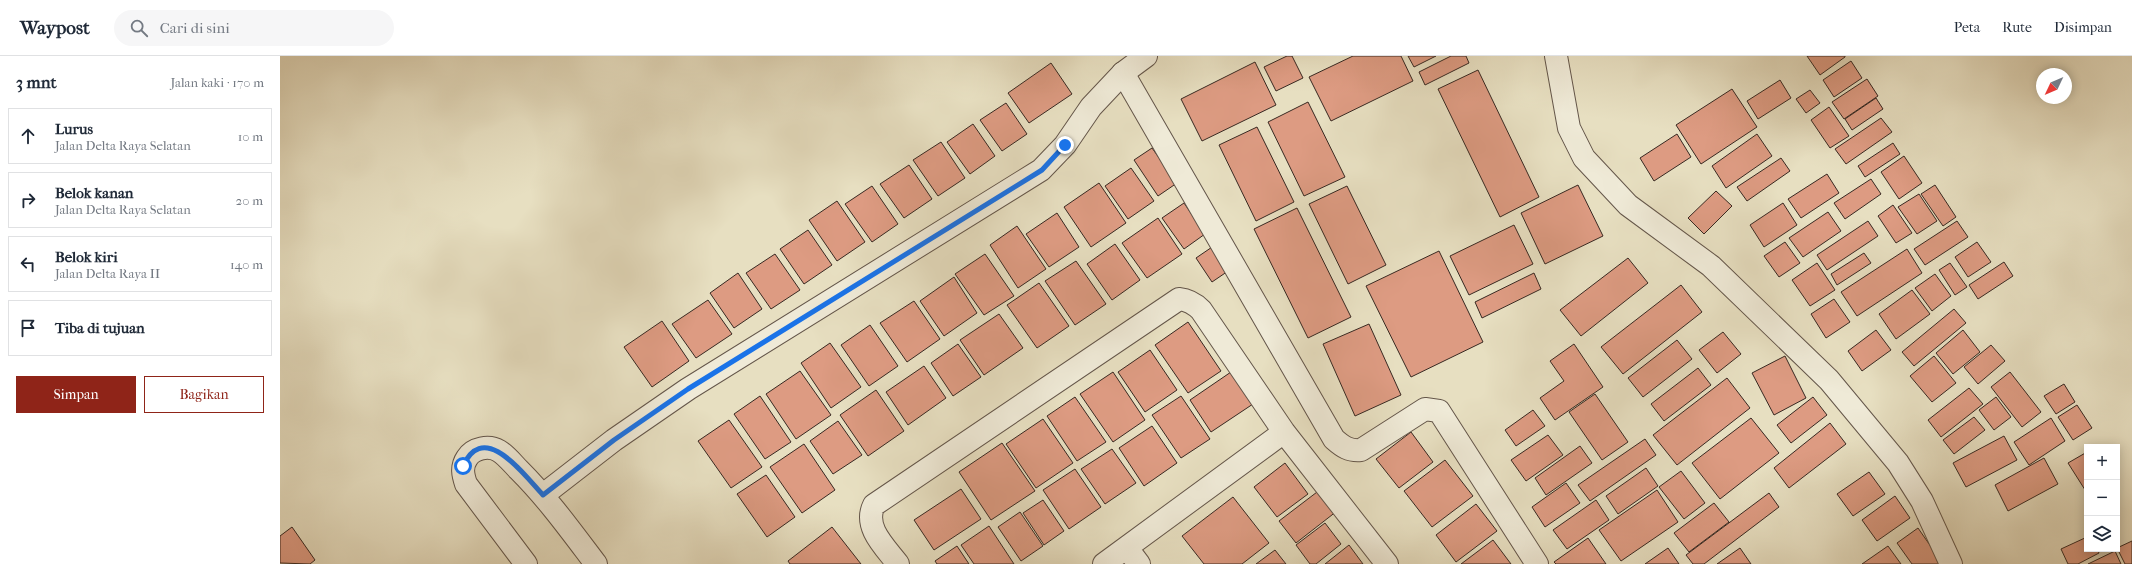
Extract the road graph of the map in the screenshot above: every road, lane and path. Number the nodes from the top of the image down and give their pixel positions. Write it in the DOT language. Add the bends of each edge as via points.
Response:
graph roads {
  1 [pos="1146,56"];
  2 [pos="1556,56"];
  3 [pos="1123,73"];
  4 [pos="1284,432"];
  5 [pos="543,495"];
  6 [pos="1133,556"];
  7 [pos="526,564"];
  8 [pos="596,564"];
  9 [pos="898,564"];
  10 [pos="1104,564"];
  11 [pos="1387,564"];
  12 [pos="1537,564"];
  13 [pos="1951,564"];
  1 -- 3 [label="street"];
  2 -- 13 [label="street" via="1569,128 1584,158 1628,205 1711,266 1829,380 1898,463 1922,501"];
  3 -- 5 [label="street" via="1091,107 1065,145 1042,170 688,389 614,440"];
  3 -- 12 [label="street" via="1334,439 1344,448 1361,450 1425,409 1439,411"];
  4 -- 6 [label="street"];
  4 -- 9 [label="street" via="1201,310 1191,302 1180,299 874,504 870,512 873,529"];
  4 -- 11 [label="street"];
  5 -- 7 [label="street" via="500,451 488,447 478,450 468,457 463,466 466,484"];
  5 -- 8 [label="street"];
  6 -- 10 [label="street"];
}
